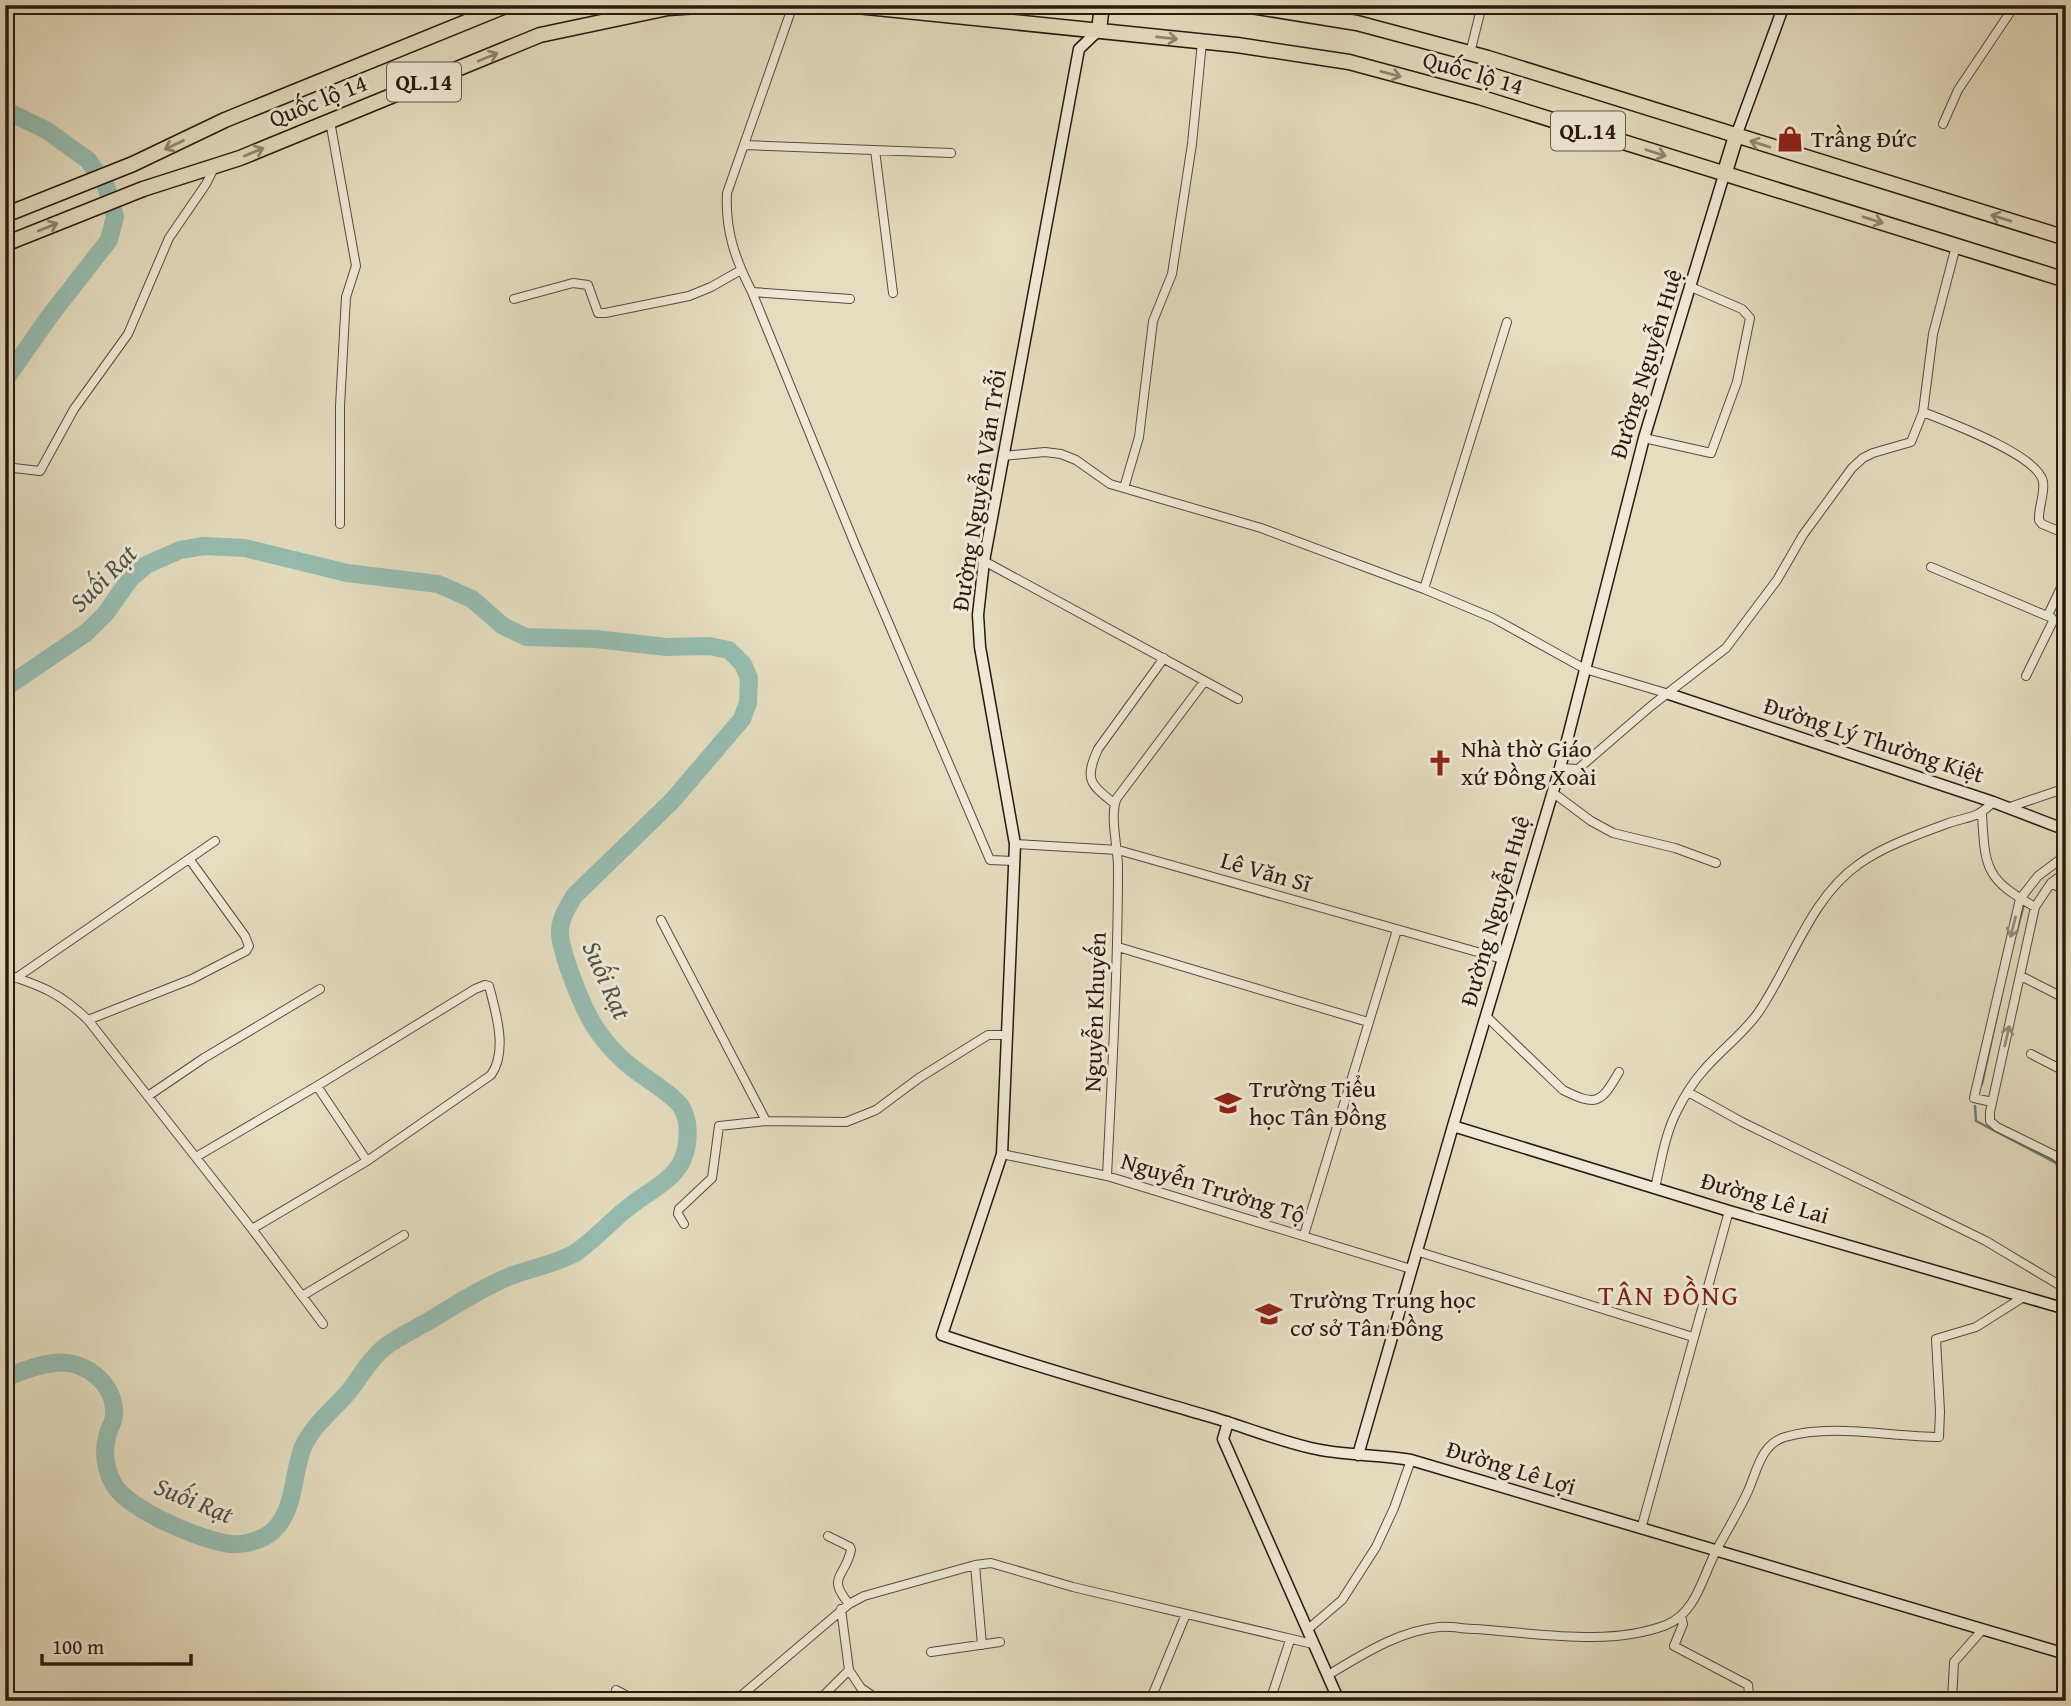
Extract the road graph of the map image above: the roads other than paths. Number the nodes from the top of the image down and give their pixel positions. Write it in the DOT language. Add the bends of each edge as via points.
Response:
graph roads {
  1 [pos="508,5"];
  2 [pos="712,5"];
  3 [pos="793,5"];
  4 [pos="847,5"];
  5 [pos="1102,5"];
  6 [pos="1245,5"];
  7 [pos="1482,5"];
  8 [pos="1784,5"];
  9 [pos="2015,5"];
  10 [pos="668,6"];
  11 [pos="1099,30"];
  12 [pos="1202,41"];
  13 [pos="1470,53"];
  14 [pos="330,121"];
  15 [pos="1943,124"];
  16 [pos="1736,136"];
  17 [pos="745,145"];
  18 [pos="875,150"];
  19 [pos="951,153"];
  20 [pos="215,166"];
  21 [pos="1724,175"];
  22 [pos="5,215"];
  23 [pos="2066,238"];
  24 [pos="5,244"];
  25 [pos="1956,246"];
  26 [pos="741,270"];
  27 [pos="2066,280"];
  28 [pos="1692,288"];
  29 [pos="752,292"];
  30 [pos="893,293"];
  31 [pos="514,299"];
  32 [pos="850,299"];
  33 [pos="1507,322"];
  34 [pos="1923,412"];
  35 [pos="1644,438"];
  36 [pos="1003,456"];
  37 [pos="5,467"];
  38 [pos="1125,488"];
  39 [pos="340,524"];
  40 [pos="2066,534"];
  41 [pos="984,561"];
  42 [pos="1931,567"];
  43 [pos="2066,577"];
  44 [pos="1424,589"];
  45 [pos="2048,615"];
  46 [pos="1164,658"];
  47 [pos="1586,669"];
  48 [pos="2026,676"];
  49 [pos="1203,682"];
  50 [pos="1669,694"];
  51 [pos="1238,699"];
  52 [pos="1560,768"];
  53 [pos="2066,789"];
  54 [pos="1552,792"];
  55 [pos="1993,802"];
  56 [pos="1115,804"];
  57 [pos="2007,808"];
  58 [pos="1982,814"];
  59 [pos="2066,830"];
  60 [pos="215,841"];
  61 [pos="1015,844"];
  62 [pos="1118,850"];
  63 [pos="2066,855"];
  64 [pos="190,860"];
  65 [pos="1014,861"];
  66 [pos="1716,863"];
  67 [pos="2066,872"];
  68 [pos="2051,883"];
  69 [pos="2066,891"];
  70 [pos="2021,899"];
  71 [pos="2035,907"];
  72 [pos="661,919"];
  73 [pos="1397,930"];
  74 [pos="1118,947"];
  75 [pos="1502,959"];
  76 [pos="5,974"];
  77 [pos="2021,976"];
  78 [pos="16,978"];
  79 [pos="320,989"];
  80 [pos="2066,999"];
  81 [pos="1486,1016"];
  82 [pos="88,1020"];
  83 [pos="1368,1022"];
  84 [pos="1005,1035"];
  85 [pos="2031,1054"];
  86 [pos="1619,1072"];
  87 [pos="2066,1072"];
  88 [pos="317,1086"];
  89 [pos="1688,1092"];
  90 [pos="148,1096"];
  91 [pos="1992,1102"];
  92 [pos="766,1121"];
  93 [pos="1453,1126"];
  94 [pos="1002,1154"];
  95 [pos="196,1157"];
  96 [pos="367,1161"];
  97 [pos="2066,1164"];
  98 [pos="1107,1176"];
  99 [pos="1655,1188"];
  100 [pos="1729,1211"];
  101 [pos="684,1223"];
  102 [pos="252,1229"];
  103 [pos="404,1235"];
  104 [pos="1304,1236"];
  105 [pos="1416,1251"];
  106 [pos="1411,1269"];
  107 [pos="2066,1289"];
  108 [pos="302,1296"];
  109 [pos="2026,1296"];
  110 [pos="2066,1309"];
  111 [pos="323,1324"];
  112 [pos="942,1335"];
  113 [pos="1693,1336"];
  114 [pos="1228,1422"];
  115 [pos="1358,1455"];
  116 [pos="1411,1460"];
  117 [pos="1641,1529"];
  118 [pos="828,1536"];
  119 [pos="1716,1550"];
  120 [pos="975,1565"];
  121 [pos="845,1607"];
  122 [pos="1186,1614"];
  123 [pos="1681,1616"];
  124 [pos="1983,1629"];
  125 [pos="1307,1630"];
  126 [pos="1290,1640"];
  127 [pos="1000,1642"];
  128 [pos="1313,1644"];
  129 [pos="982,1645"];
  130 [pos="931,1652"];
  131 [pos="2066,1654"];
  132 [pos="849,1670"];
  133 [pos="1328,1675"];
  134 [pos="616,1690"];
  135 [pos="737,1700"];
  136 [pos="637,1701"];
  137 [pos="818,1701"];
  138 [pos="880,1701"];
  139 [pos="1150,1701"];
  140 [pos="1270,1701"];
  141 [pos="1339,1701"];
  142 [pos="1750,1701"];
  143 [pos="1951,1701"];
  1 -- 22 [label="highway, Quốc lộ 14 / QL.14, one-way"];
  2 -- 10 [label="highway, Quốc lộ 14 / QL.14"];
  3 -- 17 [label="street"];
  4 -- 11 [label="highway, Quốc lộ 14 / QL.14"];
  5 -- 11 [label="highway"];
  6 -- 13 [label="highway, Quốc lộ 14 / QL.14" via="1357,23"];
  7 -- 13 [label="street"];
  8 -- 16 [label="street"];
  9 -- 15 [label="street" via="1958,90"];
  14 -- 10 [label="highway, Quốc lộ 14 / QL.14, one-way" via="540,35"];
  11 -- 12 [label="highway, Quốc lộ 14 / QL.14, one-way"];
  11 -- 36 [label="street, Đường Nguyễn Văn Trỗi" via="1079,49"];
  12 -- 21 [label="highway, Quốc lộ 14 / QL.14, one-way" via="1349,62 1479,97"];
  12 -- 38 [label="street" via="1172,274 1153,321 1139,437"];
  13 -- 16 [label="highway, Quốc lộ 14 / QL.14"];
  20 -- 14 [label="highway, Quốc lộ 14 / QL.14, one-way"];
  14 -- 39 [label="street" via="356,267 346,297"];
  16 -- 21 [label="highway"];
  23 -- 16 [label="highway, Quốc lộ 14 / QL.14, one-way"];
  17 -- 18 [label="street"];
  17 -- 26 [label="street" via="727,193 726,218"];
  18 -- 19 [label="street"];
  18 -- 30 [label="street"];
  24 -- 20 [label="highway, Quốc lộ 14 / QL.14, one-way" via="143,188"];
  20 -- 37 [label="street" via="169,238 128,334 74,409 40,471"];
  21 -- 25 [label="highway, Quốc lộ 14 / QL.14, one-way"];
  21 -- 28 [label="street, Đường Nguyễn Huệ"];
  25 -- 27 [label="highway, Quốc lộ 14 / QL.14"];
  25 -- 34 [label="street" via="1933,334"];
  26 -- 29 [label="street"];
  26 -- 31 [label="street" via="689,296 605,313 598,313 588,285 573,284"];
  28 -- 35 [label="street, Đường Nguyễn Huệ"];
  28 -- 35 [label="street" via="1742,309 1750,318 1737,382 1711,453"];
  29 -- 32 [label="street"];
  29 -- 65 [label="street" via="990,860"];
  33 -- 44 [label="street"];
  34 -- 40 [label="street" via="2031,464 2043,483 2039,520"];
  34 -- 50 [label="street" via="1911,442 1873,453 1852,468 1726,648"];
  35 -- 47 [label="street, Đường Nguyễn Huệ"];
  36 -- 38 [label="street" via="1061,454 1110,484"];
  36 -- 41 [label="street, Đường Nguyễn Văn Trỗi"];
  38 -- 44 [label="street" via="1261,528"];
  41 -- 46 [label="street"];
  41 -- 61 [label="street, Đường Nguyễn Văn Trỗi" via="979,647"];
  42 -- 45 [label="street"];
  43 -- 45 [label="street"];
  44 -- 47 [label="street" via="1493,618"];
  45 -- 48 [label="street" via="2053,621"];
  46 -- 49 [label="street"];
  46 -- 56 [label="street" via="1093,761 1093,786"];
  47 -- 50 [label="street"];
  47 -- 52 [label="street, Đường Nguyễn Huệ"];
  49 -- 51 [label="street"];
  49 -- 56 [label="street"];
  50 -- 52 [label="street" via="1578,769"];
  50 -- 55 [label="street, Đường Lý Thường Kiệt"];
  52 -- 54 [label="street, Đường Nguyễn Huệ"];
  53 -- 57 [label="street"];
  54 -- 66 [label="street" via="1613,832"];
  54 -- 75 [label="street, Đường Nguyễn Huệ"];
  55 -- 57 [label="street, Đường Lý Thường Kiệt"];
  55 -- 58 [label="street"];
  56 -- 62 [label="street, Nguyễn Khuyến"];
  57 -- 59 [label="street, Đường Lý Thường Kiệt"];
  58 -- 70 [label="street" via="1989,869"];
  58 -- 89 [label="street" via="1879,851 1857,865 1823,903 1758,1013"];
  60 -- 64 [label="street"];
  61 -- 62 [label="street, Lê Văn Sĩ"];
  61 -- 65 [label="street, Đường Nguyễn Văn Trỗi"];
  62 -- 73 [label="street, Lê Văn Sĩ"];
  62 -- 74 [label="street, Nguyễn Khuyến"];
  63 -- 70 [label="street" via="2038,876"];
  64 -- 78 [label="street"];
  64 -- 82 [label="street" via="245,936 246,951 192,979"];
  65 -- 84 [label="street, Đường Nguyễn Văn Trỗi"];
  67 -- 68 [label="street"];
  68 -- 69 [label="street"];
  68 -- 71 [label="street"];
  70 -- 71 [label="street"];
  70 -- 91 [label="street, one-way" via="1974,1098"];
  71 -- 77 [label="street"];
  72 -- 92 [label="street"];
  73 -- 75 [label="street, Lê Văn Sĩ"];
  73 -- 83 [label="street"];
  74 -- 83 [label="street"];
  74 -- 98 [label="street, Nguyễn Khuyến"];
  75 -- 81 [label="street, Đường Nguyễn Huệ"];
  76 -- 78 [label="street"];
  77 -- 80 [label="street"];
  91 -- 77 [label="street, one-way"];
  78 -- 82 [label="street" via="66,999"];
  79 -- 90 [label="street"];
  81 -- 86 [label="street" via="1563,1090 1576,1096 1597,1100 1605,1096"];
  81 -- 93 [label="street, Đường Nguyễn Huệ"];
  82 -- 90 [label="street"];
  83 -- 104 [label="street"];
  84 -- 92 [label="street" via="988,1035 876,1110 846,1122"];
  84 -- 94 [label="street, Đường Nguyễn Văn Trỗi"];
  85 -- 87 [label="street"];
  88 -- 95 [label="street"];
  88 -- 96 [label="street"];
  88 -- 96 [label="street" via="475,989 489,986 499,1034 497,1067"];
  89 -- 99 [label="street" via="1667,1135"];
  89 -- 107 [label="street" via="1986,1241"];
  90 -- 95 [label="street"];
  91 -- 97 [label="street" via="1990,1121 1997,1127"];
  92 -- 101 [label="street" via="719,1126 712,1178 680,1209"];
  93 -- 99 [label="street, Đường Lê Lai"];
  93 -- 105 [label="street, Đường Nguyễn Huệ"];
  94 -- 98 [label="street, Nguyễn Trường Tộ"];
  94 -- 112 [label="street, Đường Nguyễn Văn Trỗi"];
  95 -- 102 [label="street"];
  96 -- 102 [label="street"];
  98 -- 104 [label="street, Nguyễn Trường Tộ"];
  99 -- 100 [label="street, Đường Lê Lai"];
  100 -- 109 [label="street, Đường Lê Lai"];
  100 -- 113 [label="street"];
  102 -- 108 [label="street"];
  103 -- 108 [label="street"];
  104 -- 106 [label="street, Nguyễn Trường Tộ"];
  105 -- 106 [label="street, Đường Nguyễn Huệ"];
  105 -- 113 [label="street"];
  106 -- 115 [label="street, Đường Nguyễn Huệ"];
  108 -- 111 [label="street"];
  109 -- 110 [label="street, Đường Lê Lai"];
  109 -- 119 [label="street" via="1976,1327 1936,1339 1939,1437 1828,1431 1784,1437 1761,1457"];
  112 -- 114 [label="street, Đường Lê Lợi"];
  113 -- 117 [label="street"];
  114 -- 115 [label="street, Đường Lê Lợi" via="1307,1447"];
  114 -- 125 [label="street" via="1223,1440"];
  115 -- 116 [label="street, Đường Lê Lợi"];
  116 -- 117 [label="street, Đường Lê Lợi"];
  116 -- 125 [label="street" via="1376,1547 1342,1600"];
  117 -- 119 [label="street, Đường Lê Lợi"];
  118 -- 121 [label="street" via="851,1550 837,1580"];
  119 -- 123 [label="street" via="1694,1599"];
  119 -- 124 [label="street, Đường Lê Lợi"];
  120 -- 121 [label="street" via="864,1596"];
  120 -- 122 [label="street" via="991,1563"];
  120 -- 129 [label="street"];
  121 -- 132 [label="street"];
  121 -- 135 [label="street"];
  122 -- 126 [label="street"];
  122 -- 139 [label="street"];
  123 -- 133 [label="street" via="1641,1632 1590,1637 1439,1627 1405,1634"];
  123 -- 142 [label="street" via="1676,1648 1748,1685"];
  124 -- 131 [label="street, Đường Lê Lợi"];
  124 -- 143 [label="street" via="1954,1662"];
  125 -- 128 [label="street"];
  126 -- 128 [label="street"];
  126 -- 140 [label="street"];
  127 -- 129 [label="street"];
  128 -- 133 [label="street"];
  129 -- 130 [label="street"];
  132 -- 137 [label="street"];
  132 -- 138 [label="street" via="861,1688"];
  133 -- 141 [label="street"];
  134 -- 136 [label="street"];
}
